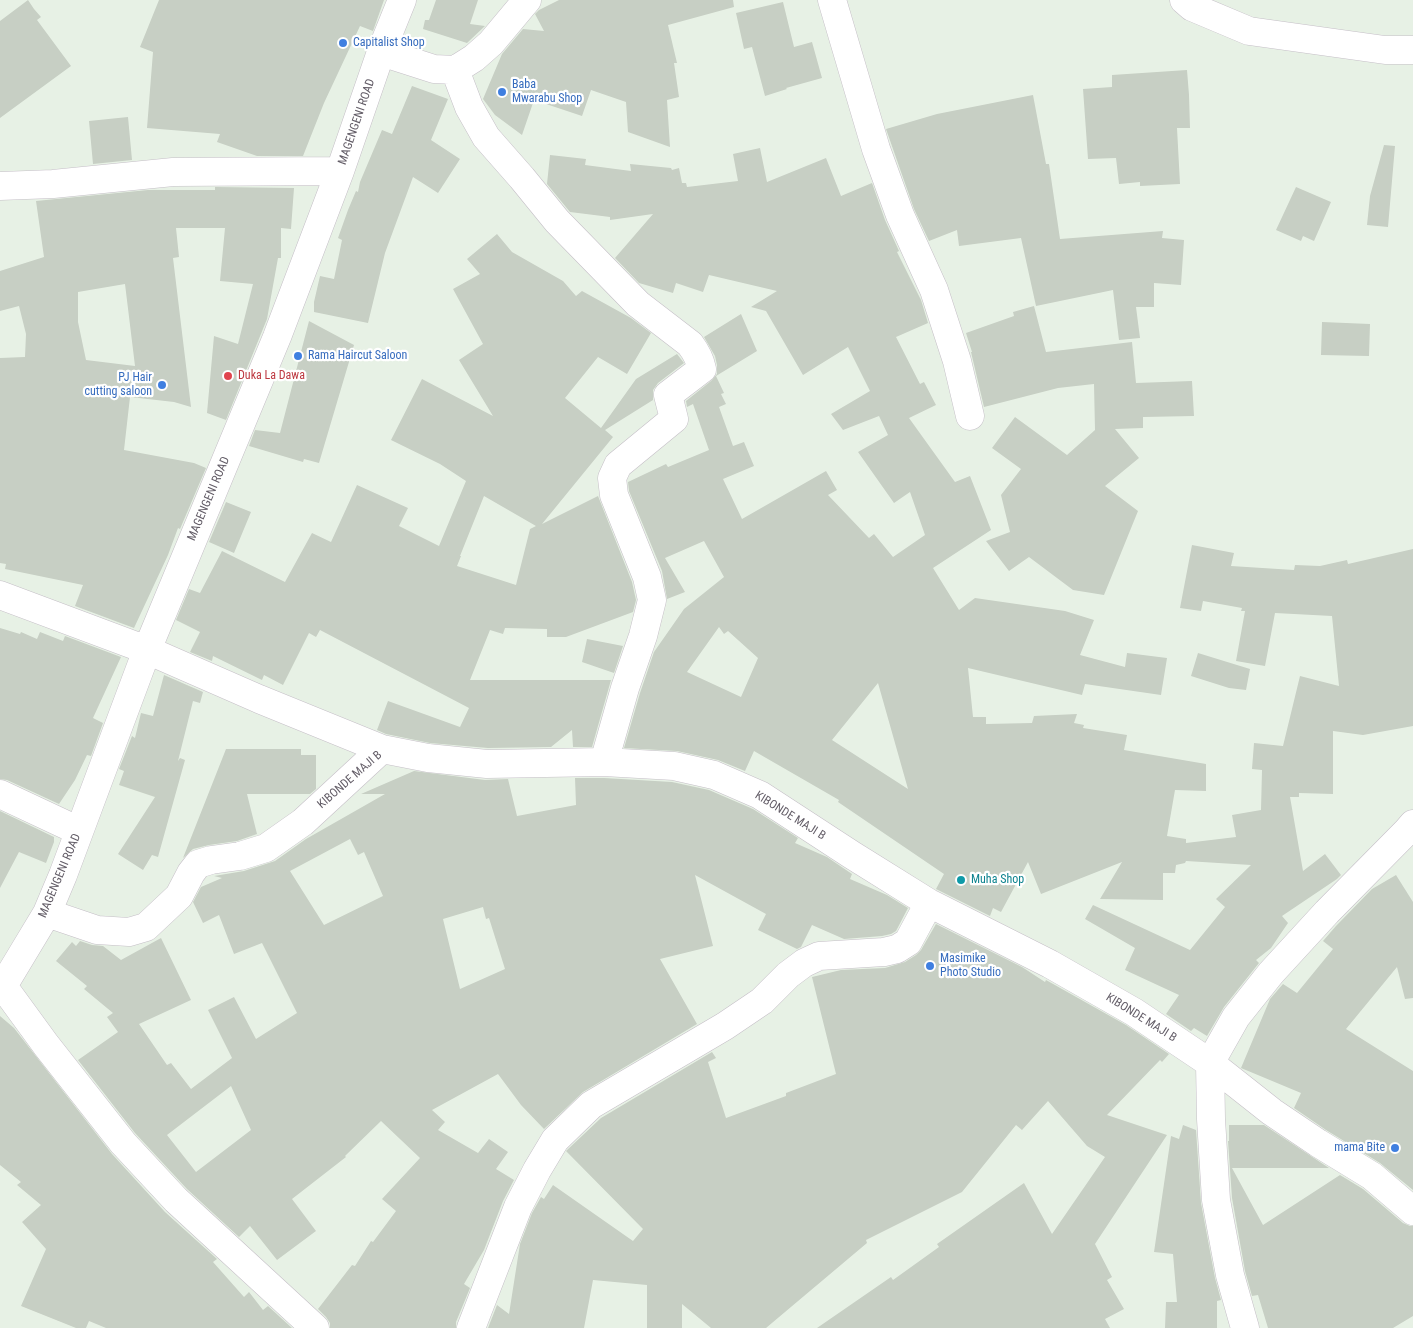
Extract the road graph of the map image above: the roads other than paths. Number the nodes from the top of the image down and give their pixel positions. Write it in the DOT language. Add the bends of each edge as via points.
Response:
graph roads {
  1 [pos="402,0"];
  2 [pos="527,0"];
  3 [pos="832,0"];
  4 [pos="1184,0"];
  5 [pos="1413,50"];
  6 [pos="381,52"];
  7 [pos="455,70"];
  8 [pos="340,171"];
  9 [pos="0,186"];
  10 [pos="970,416"];
  11 [pos="0,595"];
  12 [pos="147,650"];
  13 [pos="382,749"];
  14 [pos="604,762"];
  15 [pos="0,794"];
  16 [pos="1411,829"];
  17 [pos="79,831"];
  18 [pos="929,903"];
  19 [pos="47,913"];
  20 [pos="2,989"];
  21 [pos="1210,1063"];
  22 [pos="1413,1211"];
  23 [pos="315,1328"];
  24 [pos="471,1328"];
  25 [pos="1245,1328"];
  1 -- 6 [label="street, MAGENGENI ROAD"];
  2 -- 7 [label="street" via="492,43"];
  3 -- 10 [label="street" via="876,149 900,215 934,290 957,361"];
  4 -- 5 [label="street" via="1192,7 1249,31 1385,50"];
  6 -- 7 [label="street" via="434,69"];
  6 -- 8 [label="street, MAGENGENI ROAD"];
  7 -- 14 [label="street" via="469,107 486,137 595,261 638,304 690,344 697,352 702,369 668,395 674,419 618,465 612,478 614,495 647,577 652,600"];
  8 -- 9 [label="street" via="173,172"];
  8 -- 12 [label="street, MAGENGENI ROAD" via="277,337"];
  11 -- 12 [label="street"];
  12 -- 13 [label="street"];
  12 -- 17 [label="street, MAGENGENI ROAD"];
  13 -- 14 [label="street, KIBONDE MAJI B" via="487,764"];
  13 -- 19 [label="street, KIBONDE MAJI B" via="303,822 266,848 198,864 180,896 146,927 129,932 97,930"];
  14 -- 18 [label="street, KIBONDE MAJI B" via="674,766 714,775 760,795"];
  15 -- 17 [label="street"];
  16 -- 21 [label="street" via="1271,973 1236,1017"];
  17 -- 19 [label="street, MAGENGENI ROAD"];
  18 -- 21 [label="street, KIBONDE MAJI B" via="1050,964 1134,1012"];
  18 -- 24 [label="street" via="908,942 884,952 819,956 804,963 762,1001 725,1026 591,1105 555,1140 537,1170 518,1207"];
  19 -- 20 [label="street, MAGENGENI ROAD"];
  20 -- 23 [label="street" via="117,1136 162,1186"];
  21 -- 22 [label="street, KIBONDE MAJI B" via="1272,1112 1372,1176"];
  21 -- 25 [label="street" via="1216,1200 1230,1276"];
}
